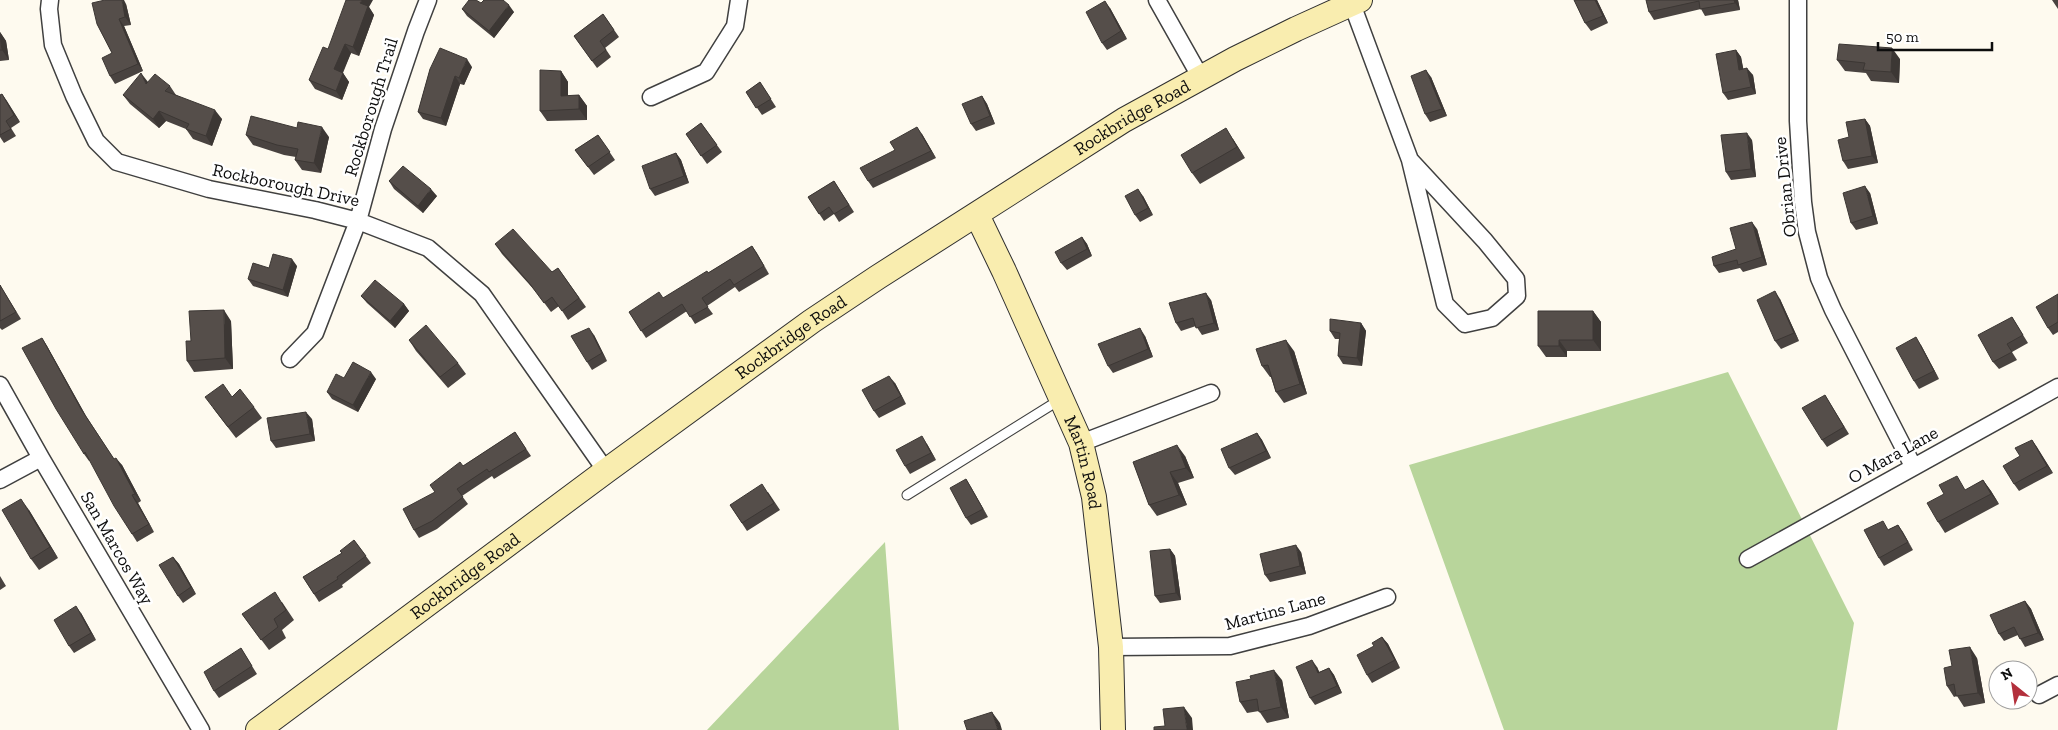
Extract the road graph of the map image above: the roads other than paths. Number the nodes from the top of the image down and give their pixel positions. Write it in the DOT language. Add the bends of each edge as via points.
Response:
graph roads {
  1 [pos="50,0"];
  2 [pos="428,0"];
  3 [pos="739,0"];
  4 [pos="1157,0"];
  5 [pos="1798,0"];
  6 [pos="1343,5"];
  7 [pos="1201,78"];
  8 [pos="651,97"];
  9 [pos="1410,160"];
  10 [pos="977,215"];
  11 [pos="358,221"];
  12 [pos="290,360"];
  13 [pos="0,385"];
  14 [pos="2058,387"];
  15 [pos="1211,394"];
  16 [pos="1061,399"];
  17 [pos="1082,443"];
  18 [pos="41,458"];
  19 [pos="1913,466"];
  20 [pos="606,471"];
  21 [pos="0,480"];
  22 [pos="907,495"];
  23 [pos="1748,559"];
  24 [pos="1387,597"];
  25 [pos="1110,647"];
  26 [pos="2058,685"];
  27 [pos="2039,695"];
  28 [pos="201,730"];
  29 [pos="258,730"];
  30 [pos="1114,730"];
  1 -- 11 [label="street, Rockborough Drive" via="53,45 74,96 96,141 117,162 209,190"];
  2 -- 11 [label="street, Rockborough Trail" via="383,129"];
  3 -- 8 [label="street" via="735,26 706,72"];
  4 -- 7 [label="street"];
  5 -- 19 [label="street, Obrian Drive" via="1798,121 1807,232 1819,278 1833,310"];
  6 -- 7 [label="main road, Rockbridge Road"];
  6 -- 9 [label="street"];
  7 -- 10 [label="main road, Rockbridge Road" via="1124,120"];
  9 -- 9 [label="street" via="1445,304 1465,324 1492,318 1517,296 1516,279"];
  10 -- 16 [label="main road, Martin Road"];
  10 -- 20 [label="main road, Rockbridge Road" via="812,321"];
  11 -- 12 [label="street, Rockborough Trail" via="315,333"];
  11 -- 20 [label="street, Rockborough Drive" via="428,248 482,294"];
  13 -- 18 [label="street, San Marcos Way"];
  14 -- 19 [label="street, O Mara Lane"];
  15 -- 17 [label="street"];
  16 -- 17 [label="main road, Martin Road"];
  16 -- 22 [label="lane"];
  17 -- 25 [label="main road, Martin Road" via="1094,497"];
  18 -- 21 [label="street"];
  18 -- 28 [label="street, San Marcos Way"];
  19 -- 23 [label="street, O Mara Lane"];
  20 -- 29 [label="main road, Rockbridge Road"];
  24 -- 25 [label="street, Martins Lane" via="1308,626 1230,646"];
  25 -- 30 [label="main road, Martin Road"];
  26 -- 27 [label="street"];
}
